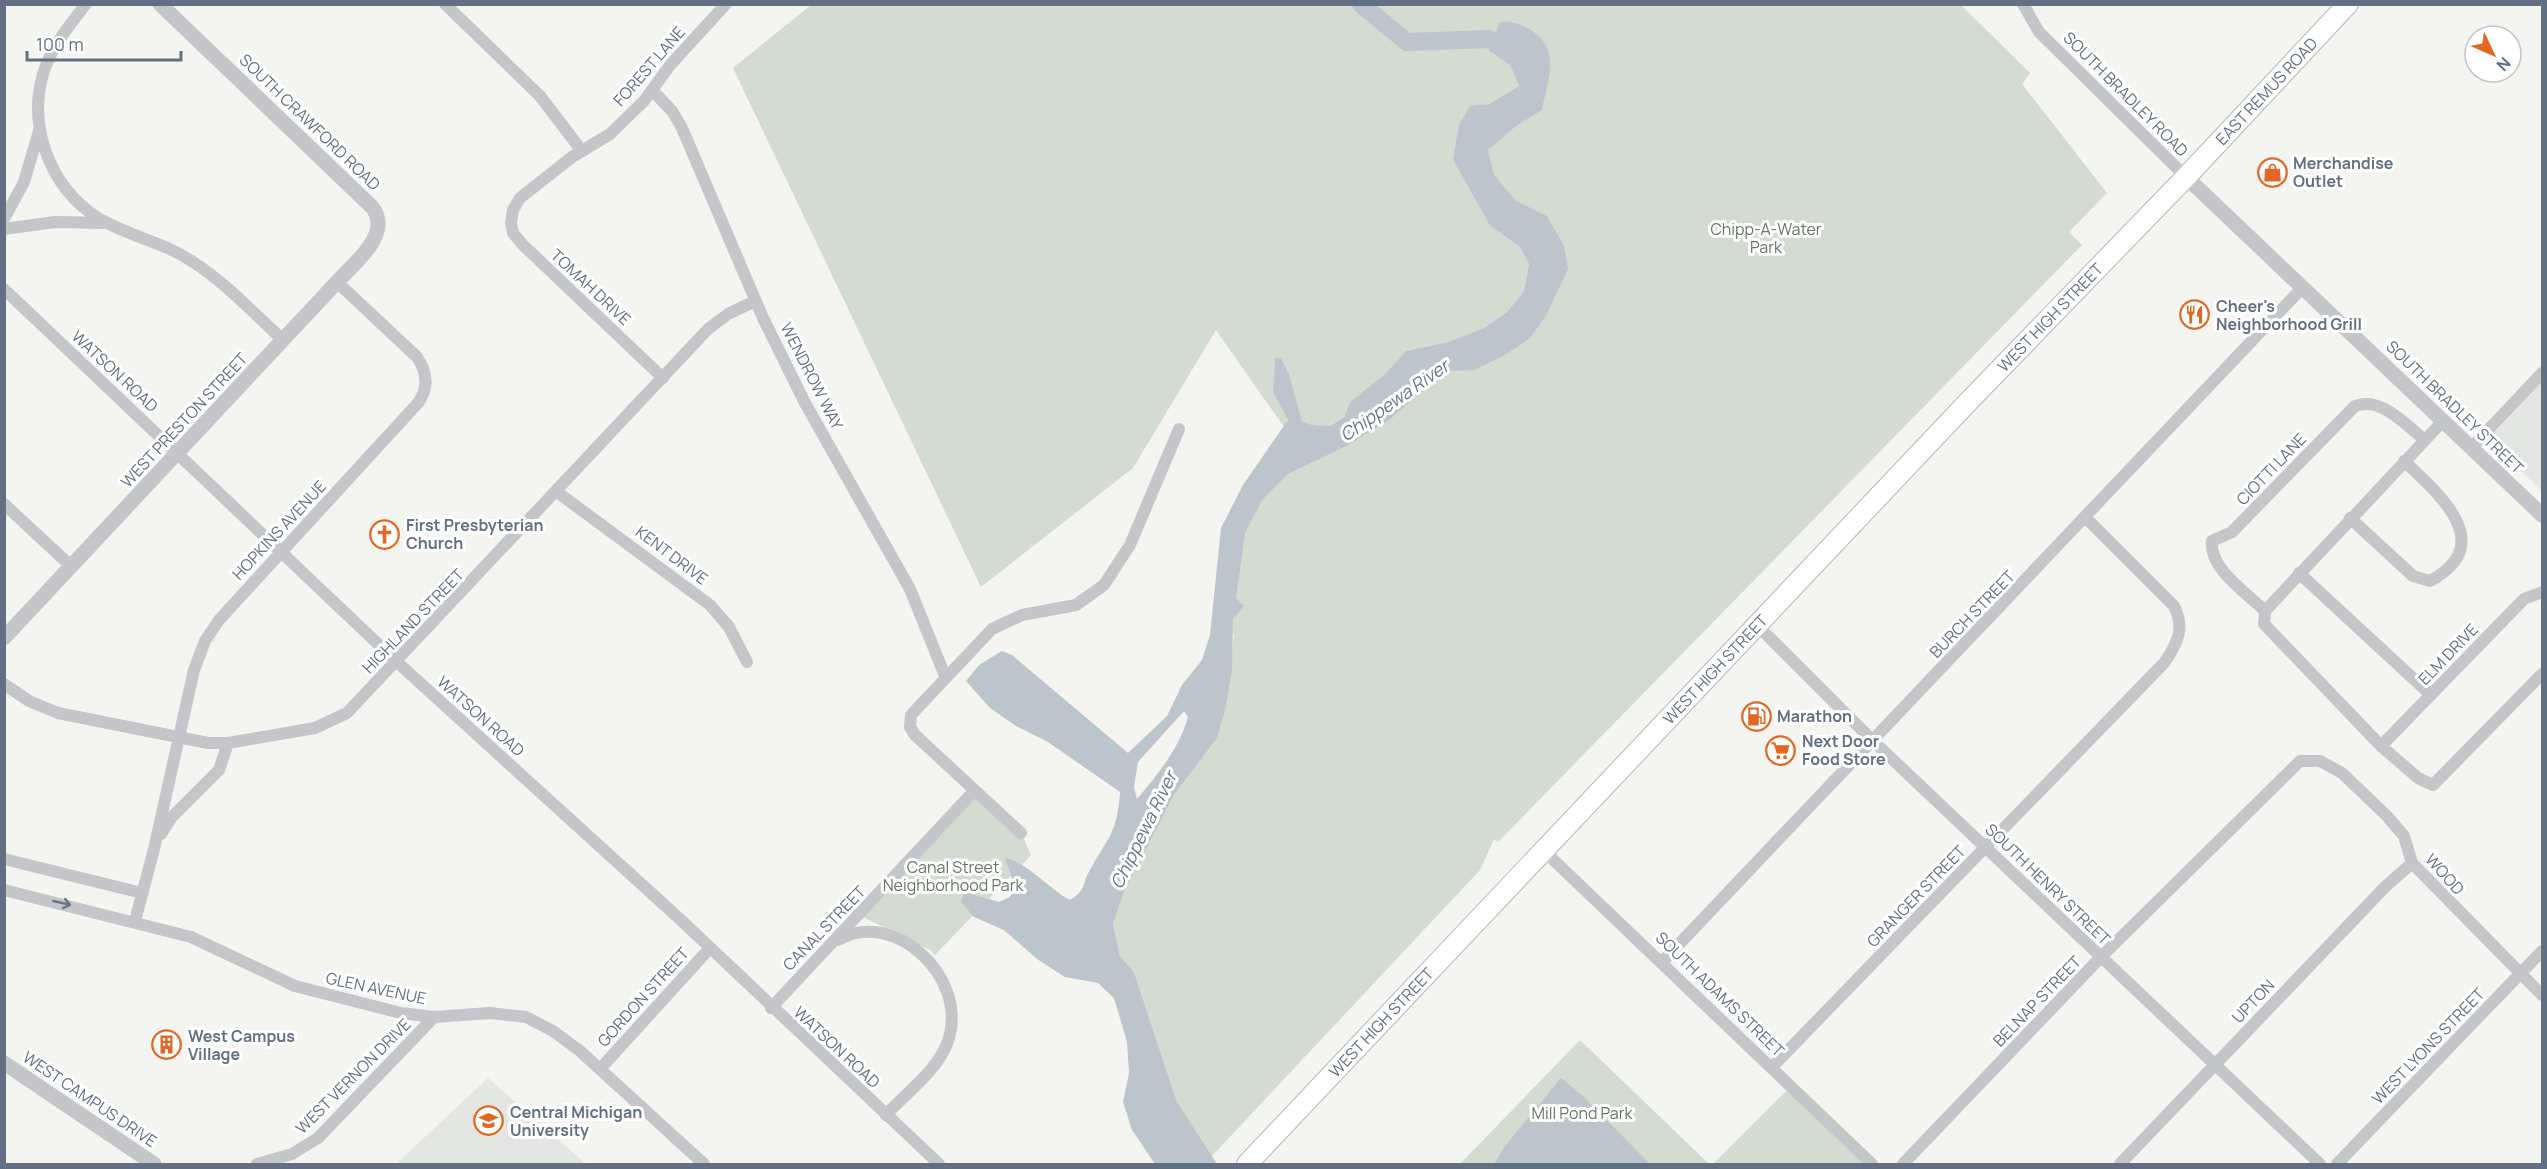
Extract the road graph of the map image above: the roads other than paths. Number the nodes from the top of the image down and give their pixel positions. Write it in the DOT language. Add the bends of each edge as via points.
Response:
graph roads {
  1 [pos="86,4"];
  2 [pos="160,4"];
  3 [pos="445,4"];
  4 [pos="726,4"];
  5 [pos="2023,4"];
  6 [pos="2348,4"];
  7 [pos="652,91"];
  8 [pos="39,128"];
  9 [pos="582,151"];
  10 [pos="2186,177"];
  11 [pos="512,213"];
  12 [pos="4,219"];
  13 [pos="379,220"];
  14 [pos="108,224"];
  15 [pos="4,229"];
  16 [pos="337,282"];
  17 [pos="2303,287"];
  18 [pos="4,289"];
  19 [pos="755,301"];
  20 [pos="283,340"];
  21 [pos="2542,373"];
  22 [pos="663,378"];
  23 [pos="2443,421"];
  24 [pos="1179,429"];
  25 [pos="2424,439"];
  26 [pos="2471,448"];
  27 [pos="178,453"];
  28 [pos="2404,461"];
  29 [pos="557,492"];
  30 [pos="4,504"];
  31 [pos="2542,515"];
  32 [pos="2086,518"];
  33 [pos="2350,518"];
  34 [pos="281,552"];
  35 [pos="72,567"];
  36 [pos="2299,573"];
  37 [pos="2542,592"];
  38 [pos="2265,611"];
  39 [pos="1757,625"];
  40 [pos="4,638"];
  41 [pos="397,662"];
  42 [pos="747,662"];
  43 [pos="2542,674"];
  44 [pos="945,676"];
  45 [pos="4,684"];
  46 [pos="2431,695"];
  47 [pos="177,738"];
  48 [pos="1873,741"];
  49 [pos="228,743"];
  50 [pos="2381,746"];
  51 [pos="2300,761"];
  52 [pos="974,791"];
  53 [pos="1021,833"];
  54 [pos="1986,847"];
  55 [pos="154,849"];
  56 [pos="1543,850"];
  57 [pos="4,859"];
  58 [pos="2412,863"];
  59 [pos="4,890"];
  60 [pos="142,893"];
  61 [pos="135,921"];
  62 [pos="832,944"];
  63 [pos="710,948"];
  64 [pos="2542,951"];
  65 [pos="2101,957"];
  66 [pos="1662,962"];
  67 [pos="2520,974"];
  68 [pos="2542,995"];
  69 [pos="771,1008"];
  70 [pos="434,1017"];
  71 [pos="4,1063"];
  72 [pos="2216,1065"];
  73 [pos="1772,1067"];
  74 [pos="600,1069"];
  75 [pos="886,1115"];
  76 [pos="154,1164"];
  77 [pos="258,1164"];
  78 [pos="704,1164"];
  79 [pos="939,1164"];
  80 [pos="1247,1164"];
  81 [pos="1872,1164"];
  82 [pos="1904,1164"];
  83 [pos="2120,1164"];
  84 [pos="2320,1164"];
  85 [pos="2337,1164"];
  1 -- 8 [label="street" via="60,39 46,67 40,86"];
  2 -- 13 [label="street, SOUTH CRAWFORD ROAD" via="368,203"];
  3 -- 9 [label="street" via="540,96"];
  4 -- 7 [label="street, FOREST LANE" via="671,64"];
  5 -- 10 [label="street, SOUTH BRADLEY ROAD" via="2039,32"];
  6 -- 10 [label="main road, EAST REMUS ROAD"];
  7 -- 9 [label="street, FOREST LANE" via="610,134"];
  7 -- 19 [label="street, WENDROW WAY" via="682,128"];
  8 -- 12 [label="street" via="21,188"];
  8 -- 14 [label="street" via="60,181 80,204"];
  9 -- 11 [label="street, FOREST LANE" via="522,195"];
  10 -- 17 [label="street, SOUTH BRADLEY STREET"];
  10 -- 39 [label="main road, WEST HIGH STREET"];
  11 -- 22 [label="street, TOMAH DRIVE" via="511,228 522,244"];
  13 -- 16 [label="street, WEST PRESTON STREET" via="374,240"];
  14 -- 15 [label="street" via="55,222"];
  14 -- 20 [label="street" via="193,261"];
  16 -- 20 [label="street, WEST PRESTON STREET"];
  16 -- 34 [label="street, HOPKINS AVENUE" via="417,357 426,386 418,403"];
  17 -- 23 [label="street, SOUTH BRADLEY STREET"];
  17 -- 32 [label="street, BURCH STREET"];
  18 -- 27 [label="street, WATSON ROAD"];
  19 -- 22 [label="street, HIGHLAND STREET" via="714,324"];
  19 -- 44 [label="street, WENDROW WAY" via="801,395 910,589"];
  20 -- 27 [label="street, WEST PRESTON STREET"];
  21 -- 26 [label="street"];
  22 -- 29 [label="street, HIGHLAND STREET"];
  23 -- 25 [label="street"];
  23 -- 26 [label="street, SOUTH BRADLEY STREET"];
  24 -- 44 [label="street" via="1130,545 1104,585 1070,607 1022,615 1000,624"];
  25 -- 28 [label="street"];
  25 -- 38 [label="street, CIOTTI LANE" via="2378,404 2365,402 2355,406 2232,532 2212,541 2211,552 2217,564"];
  26 -- 31 [label="street, SOUTH BRADLEY STREET"];
  27 -- 34 [label="street, WATSON ROAD"];
  27 -- 35 [label="street, WEST PRESTON STREET"];
  28 -- 33 [label="street"];
  28 -- 33 [label="street" via="2440,496 2457,520 2461,549 2455,563 2430,581 2413,576"];
  29 -- 41 [label="street, HIGHLAND STREET"];
  29 -- 42 [label="street, KENT DRIVE" via="705,601 729,627"];
  30 -- 35 [label="street"];
  32 -- 48 [label="street, BURCH STREET"];
  32 -- 54 [label="street, GRANGER STREET" via="2174,606 2181,619 2179,641 2165,662"];
  33 -- 36 [label="street"];
  34 -- 41 [label="street, WATSON ROAD"];
  34 -- 47 [label="street, HOPKINS AVENUE" via="205,641"];
  35 -- 40 [label="street, WEST PRESTON STREET"];
  36 -- 38 [label="street"];
  36 -- 46 [label="street"];
  37 -- 46 [label="street, ELM DRIVE" via="2524,599"];
  38 -- 50 [label="street" via="2264,624"];
  39 -- 48 [label="street, SOUTH HENRY STREET"];
  39 -- 56 [label="main road, WEST HIGH STREET"];
  41 -- 49 [label="street, HIGHLAND STREET" via="347,713 333,722"];
  41 -- 63 [label="street, WATSON ROAD"];
  43 -- 50 [label="street" via="2433,785 2418,778"];
  44 -- 52 [label="street" via="913,710 910,727"];
  45 -- 47 [label="street, HIGHLAND STREET" via="52,711"];
  46 -- 50 [label="street, ELM DRIVE"];
  47 -- 49 [label="street, HIGHLAND STREET"];
  47 -- 55 [label="street, HOPKINS AVENUE"];
  48 -- 54 [label="street, SOUTH HENRY STREET"];
  48 -- 66 [label="street, BURCH STREET"];
  49 -- 55 [label="street, HOPKINS AVENUE" via="219,770 168,823"];
  51 -- 58 [label="street, WOOD" via="2320,761 2342,773 2404,836"];
  51 -- 65 [label="street, BELNAP STREET"];
  52 -- 53 [label="street"];
  52 -- 62 [label="street, CANAL STREET"];
  54 -- 65 [label="street, SOUTH HENRY STREET"];
  54 -- 73 [label="street, GRANGER STREET"];
  55 -- 60 [label="street, HOPKINS AVENUE"];
  56 -- 66 [label="street, SOUTH ADAMS STREET"];
  56 -- 80 [label="main road, WEST HIGH STREET"];
  57 -- 60 [label="street"];
  58 -- 67 [label="street, WOOD"];
  58 -- 72 [label="street, UPTON"];
  59 -- 61 [label="street, GLEN AVENUE, one-way"];
  60 -- 61 [label="street, HOPKINS AVENUE"];
  61 -- 70 [label="street, GLEN AVENUE" via="207,943 295,986 401,1013"];
  62 -- 69 [label="street, CANAL STREET"];
  62 -- 75 [label="street" via="864,932 901,942 928,959 941,975 949,995 952,1024 946,1048"];
  63 -- 69 [label="street, WATSON ROAD"];
  63 -- 74 [label="street, GORDON STREET"];
  64 -- 67 [label="street, WEST LYONS STREET"];
  65 -- 72 [label="street, SOUTH HENRY STREET"];
  65 -- 82 [label="street, BELNAP STREET"];
  66 -- 73 [label="street, SOUTH ADAMS STREET"];
  67 -- 68 [label="street, WOOD"];
  67 -- 85 [label="street, WEST LYONS STREET"];
  69 -- 75 [label="street, WATSON ROAD"];
  70 -- 74 [label="street, GLEN AVENUE" via="490,1012 526,1017 560,1036"];
  70 -- 77 [label="street, WEST VERNON DRIVE" via="318,1138 292,1154"];
  71 -- 76 [label="street, WEST CAMPUS DRIVE"];
  72 -- 83 [label="street, UPTON"];
  72 -- 84 [label="street, SOUTH HENRY STREET"];
  73 -- 81 [label="street, SOUTH ADAMS STREET"];
  74 -- 78 [label="street, GLEN AVENUE"];
  75 -- 79 [label="street, WATSON ROAD"];
}
